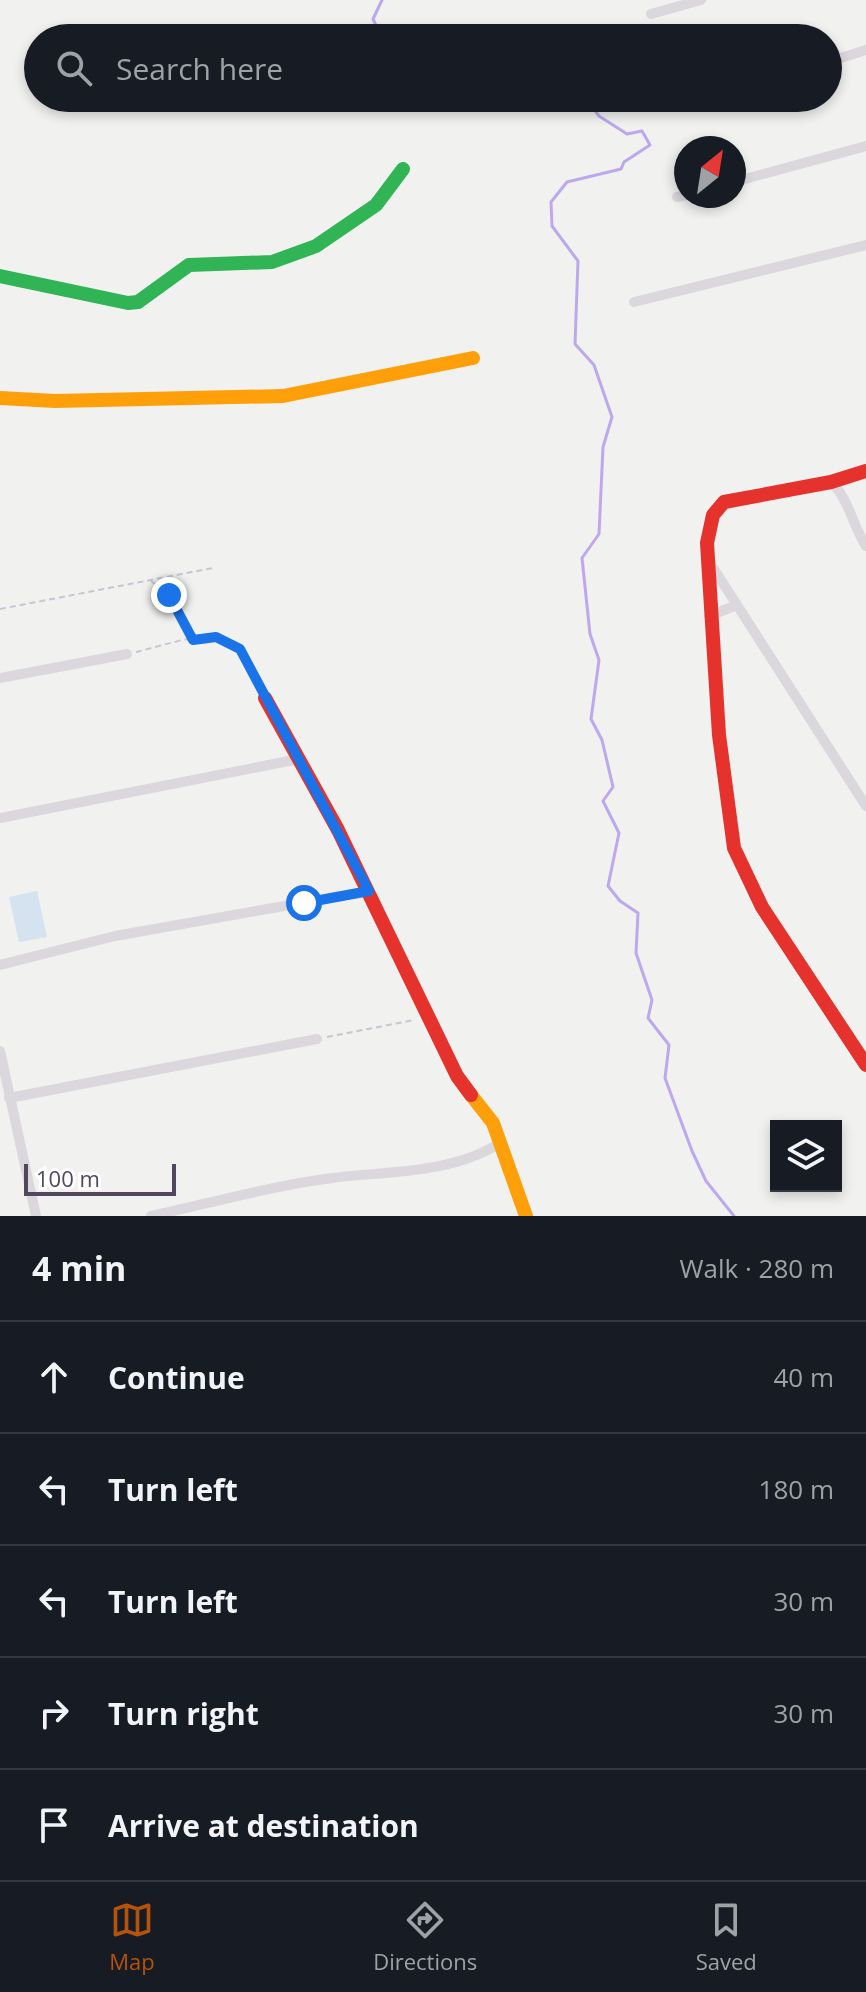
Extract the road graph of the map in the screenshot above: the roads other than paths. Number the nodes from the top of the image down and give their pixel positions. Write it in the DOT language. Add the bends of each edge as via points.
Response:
graph roads {
  1 [pos="701,0"];
  2 [pos="651,14"];
  3 [pos="866,50"];
  4 [pos="842,58"];
  5 [pos="866,146"];
  6 [pos="403,169"];
  7 [pos="746,179"];
  8 [pos="866,245"];
  9 [pos="0,276"];
  10 [pos="634,302"];
  11 [pos="473,358"];
  12 [pos="0,398"];
  13 [pos="866,471"];
  14 [pos="851,477"];
  15 [pos="831,482"];
  16 [pos="845,496"];
  17 [pos="866,546"];
  18 [pos="707,558"];
  19 [pos="737,605"];
  20 [pos="709,616"];
  21 [pos="127,654"];
  22 [pos="0,678"];
  23 [pos="265,698"];
  24 [pos="299,759"];
  25 [pos="866,806"];
  26 [pos="0,818"];
  27 [pos="369,891"];
  28 [pos="0,965"];
  29 [pos="317,1039"];
  30 [pos="0,1051"];
  31 [pos="866,1065"];
  32 [pos="9,1098"];
  33 [pos="500,1143"];
  34 [pos="36,1216"];
  35 [pos="151,1216"];
  36 [pos="526,1216"];
  1 -- 2 [label="street"];
  3 -- 4 [label="street"];
  5 -- 7 [label="street"];
  6 -- 9 [label="street" via="366,214 302,251 252,265 181,267 155,293 135,303"];
  8 -- 10 [label="street"];
  11 -- 12 [label="street" via="283,396"];
  13 -- 14 [label="street"];
  14 -- 15 [label="street"];
  14 -- 16 [label="street"];
  15 -- 16 [label="street"];
  15 -- 18 [label="street" via="724,502 710,526"];
  16 -- 17 [label="street"];
  18 -- 19 [label="street"];
  18 -- 20 [label="street"];
  19 -- 20 [label="street"];
  19 -- 25 [label="street"];
  20 -- 31 [label="street" via="719,735 740,866"];
  21 -- 22 [label="street"];
  23 -- 24 [label="street"];
  24 -- 26 [label="street"];
  24 -- 27 [label="street"];
  27 -- 28 [label="street" via="115,936"];
  27 -- 33 [label="street" via="457,1076 487,1114"];
  29 -- 32 [label="street"];
  30 -- 32 [label="street"];
  32 -- 34 [label="street"];
  33 -- 35 [label="street" via="417,1169 330,1178"];
  33 -- 36 [label="street"];
}
